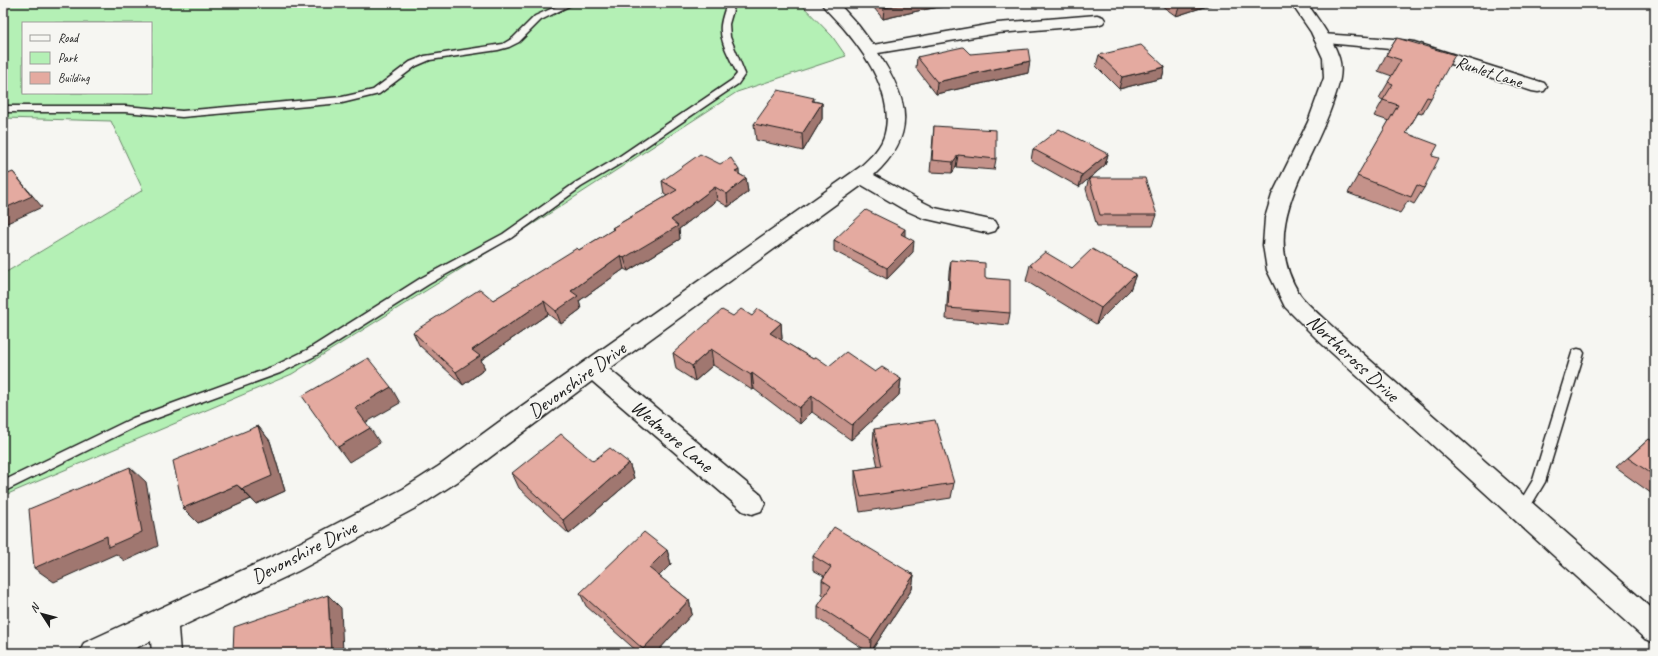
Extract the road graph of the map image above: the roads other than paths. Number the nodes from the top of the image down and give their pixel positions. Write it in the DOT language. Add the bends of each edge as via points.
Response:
graph roads {
  1 [pos="570,3"];
  2 [pos="730,3"];
  3 [pos="829,3"];
  4 [pos="1300,3"];
  5 [pos="1097,20"];
  6 [pos="1322,39"];
  7 [pos="869,50"];
  8 [pos="1538,87"];
  9 [pos="3,109"];
  10 [pos="861,176"];
  11 [pos="988,226"];
  12 [pos="1578,353"];
  13 [pos="593,369"];
  14 [pos="3,487"];
  15 [pos="752,503"];
  16 [pos="1521,510"];
  17 [pos="163,621"];
  18 [pos="1655,629"];
  19 [pos="94,653"];
  20 [pos="166,653"];
  1 -- 9 [label="lane" via="535,20 522,36 509,45 428,58 413,64 383,88 363,96 182,114 125,109"];
  2 -- 14 [label="lane" via="724,30 726,42 741,74 735,82 624,158 578,185 507,236 425,281 311,353 276,370 137,421"];
  3 -- 7 [label="street, Devonshire Drive"];
  4 -- 6 [label="street, Northcross Drive"];
  5 -- 7 [label="street" via="998,28"];
  6 -- 8 [label="street, Runlet Lane" via="1414,47"];
  6 -- 16 [label="street, Northcross Drive" via="1331,58 1332,78 1317,122 1282,195 1275,218 1273,245 1277,270 1293,301 1329,337"];
  7 -- 10 [label="street, Devonshire Drive" via="887,84 898,118 888,148"];
  10 -- 11 [label="street" via="930,213"];
  10 -- 13 [label="street, Devonshire Drive"];
  12 -- 16 [label="lane" via="1539,482"];
  13 -- 15 [label="street, Wedmore Lane"];
  13 -- 17 [label="street, Devonshire Drive" via="448,474 412,497 289,562"];
  16 -- 18 [label="street, Northcross Drive"];
  17 -- 19 [label="street, Devonshire Drive"];
  17 -- 20 [label="street"];
}
